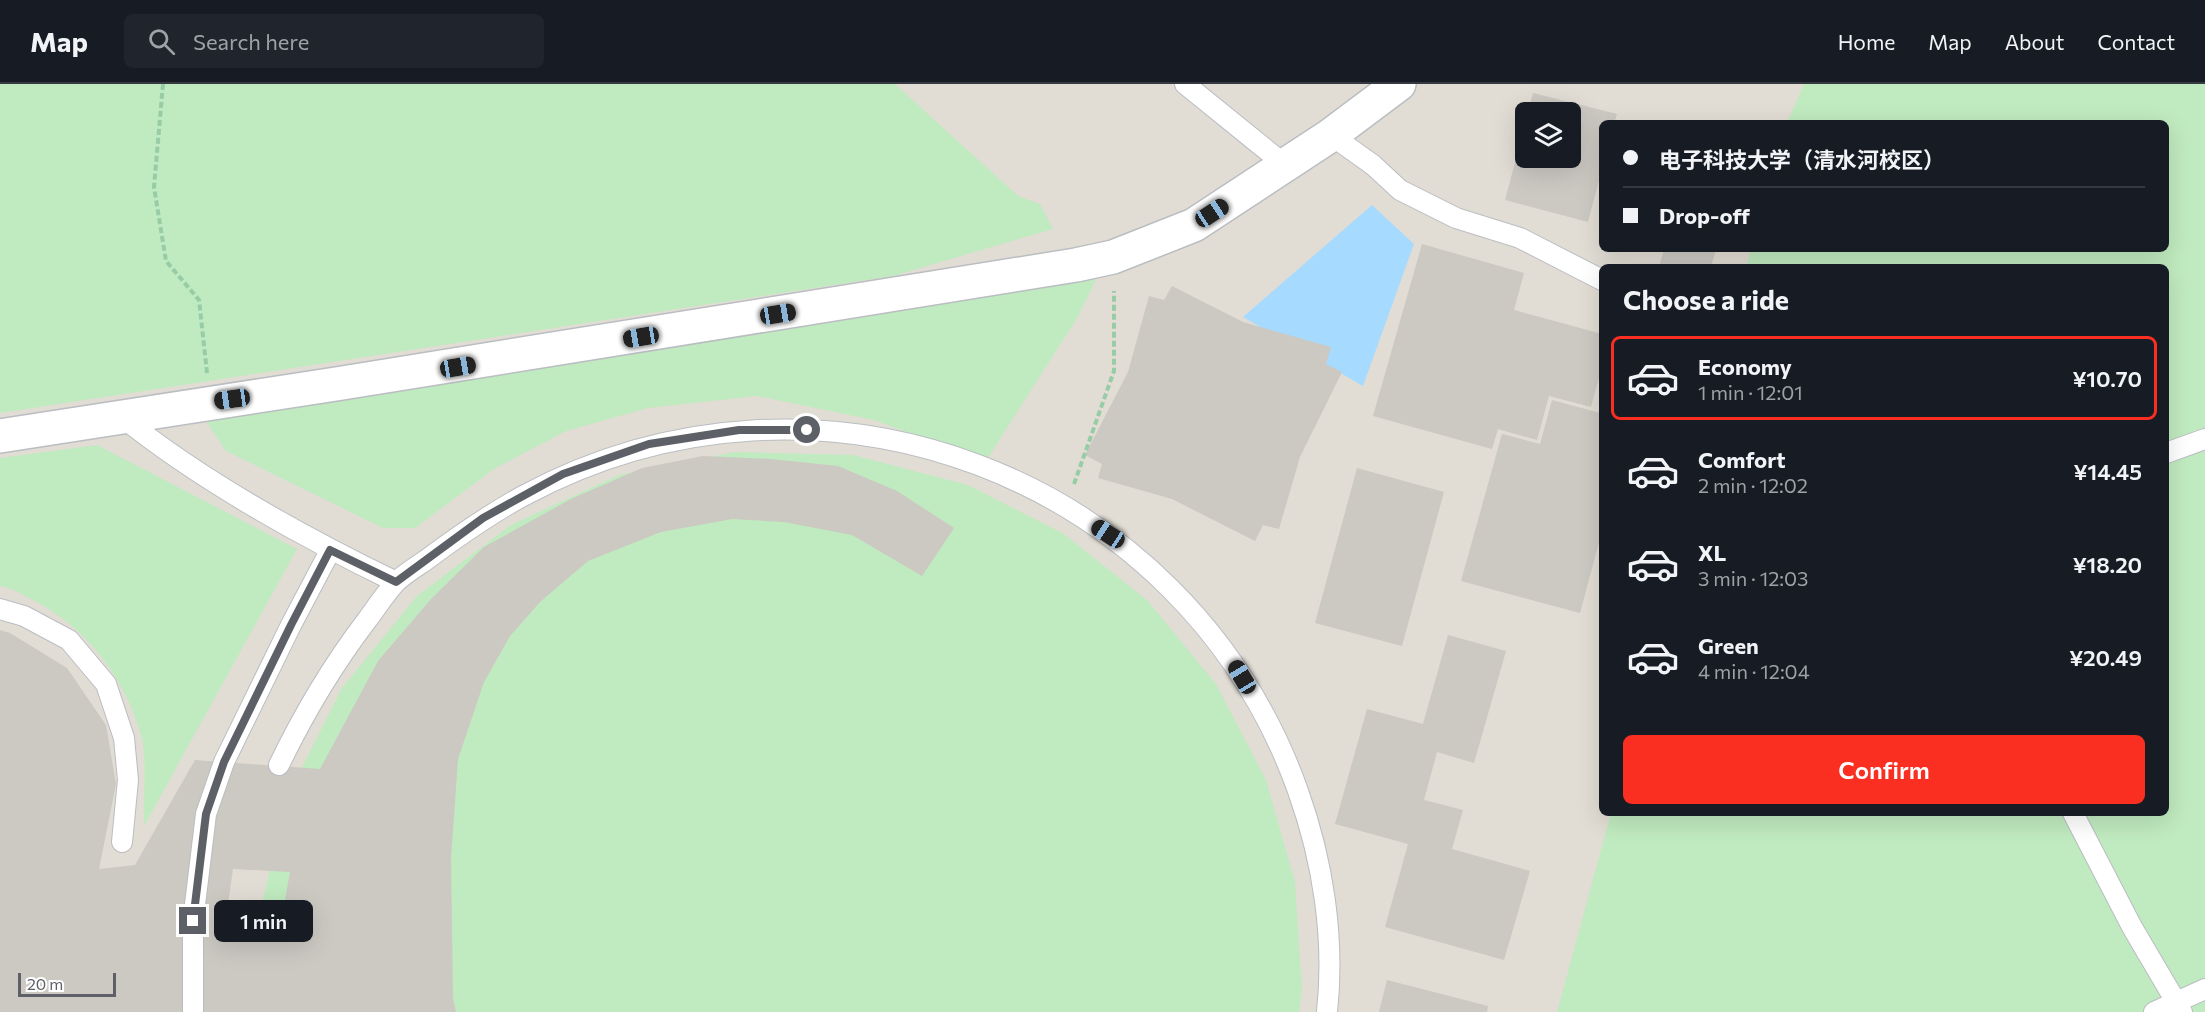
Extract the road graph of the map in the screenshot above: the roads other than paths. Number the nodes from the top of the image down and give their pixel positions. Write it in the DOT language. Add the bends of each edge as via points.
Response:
graph roads {
  1 [pos="1185,84"];
  2 [pos="1399,84"];
  3 [pos="1331,135"];
  4 [pos="1285,165"];
  5 [pos="1599,278"];
  6 [pos="122,417"];
  7 [pos="0,436"];
  8 [pos="2205,439"];
  9 [pos="2169,452"];
  10 [pos="330,550"];
  11 [pos="396,582"];
  12 [pos="0,609"];
  13 [pos="279,765"];
  14 [pos="2075,816"];
  15 [pos="122,842"];
  16 [pos="2205,989"];
  17 [pos="2179,1008"];
  18 [pos="193,1012"];
  19 [pos="1327,1012"];
  20 [pos="2154,1012"];
  1 -- 4 [label="lane"];
  2 -- 3 [label="street"];
  3 -- 4 [label="street"];
  3 -- 5 [label="lane" via="1400,190 1456,218 1520,238"];
  4 -- 6 [label="street" via="1194,225 1113,257 458,367"];
  6 -- 7 [label="street"];
  6 -- 10 [label="lane" via="162,449"];
  8 -- 9 [label="lane"];
  10 -- 11 [label="lane"];
  10 -- 18 [label="lane" via="224,762 206,814 193,921"];
  11 -- 13 [label="lane" via="331,667"];
  11 -- 19 [label="lane" via="483,518 563,474 649,444 739,430 830,430 920,445 1005,476 1067,507 1154,572 1195,614 1231,660 1262,710 1304,807 1321,876 1328,934"];
  12 -- 15 [label="lane" via="24,616 69,640 106,684 124,738 128,780"];
  14 -- 17 [label="lane"];
  16 -- 17 [label="lane"];
  17 -- 20 [label="lane"];
}
